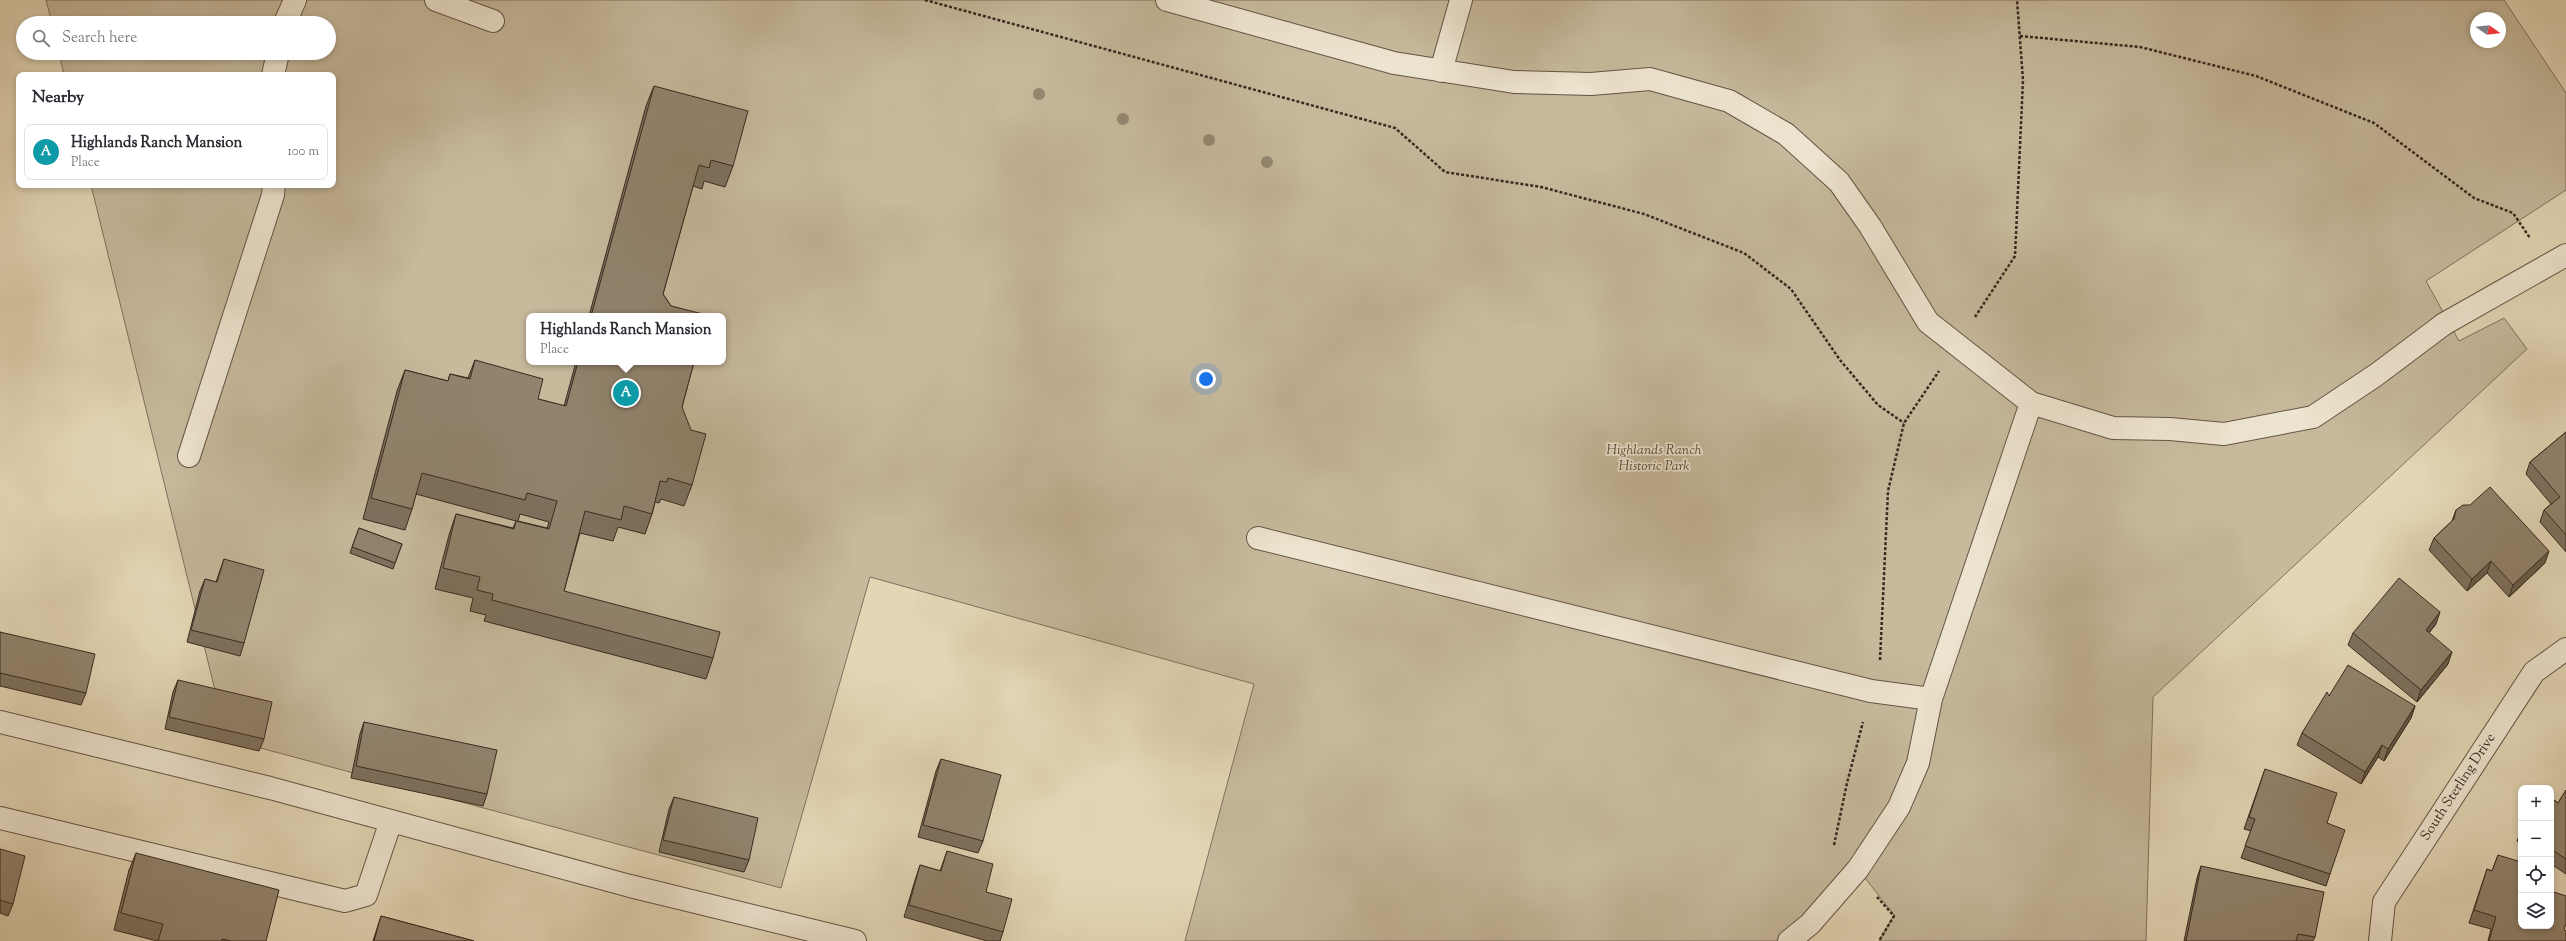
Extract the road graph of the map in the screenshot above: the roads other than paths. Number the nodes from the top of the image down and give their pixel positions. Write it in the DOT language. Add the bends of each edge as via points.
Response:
graph roads {
  1 [pos="296,0"];
  2 [pos="436,0"];
  3 [pos="1167,0"];
  4 [pos="1461,0"];
  5 [pos="288,16"];
  6 [pos="493,21"];
  7 [pos="277,60"];
  8 [pos="1441,71"];
  9 [pos="275,72"];
  10 [pos="274,188"];
  11 [pos="2558,260"];
  12 [pos="2031,403"];
  13 [pos="189,456"];
  14 [pos="1258,538"];
  15 [pos="2566,649"];
  16 [pos="1931,699"];
  17 [pos="0,722"];
  18 [pos="0,818"];
  19 [pos="391,821"];
  20 [pos="855,941"];
  21 [pos="1789,941"];
  22 [pos="2380,941"];
  1 -- 5 [label="street"];
  2 -- 6 [label="street"];
  3 -- 8 [label="street" via="1394,63"];
  4 -- 8 [label="street"];
  7 -- 9 [label="street"];
  8 -- 12 [label="street" via="1514,82 1591,84 1650,79 1729,101 1786,134 1839,182 1870,226 1928,322"];
  10 -- 13 [label="street"];
  11 -- 12 [label="street" via="2444,324 2376,375 2313,417 2224,434 2170,429 2113,428"];
  12 -- 16 [label="street"];
  14 -- 16 [label="street" via="1872,691"];
  15 -- 22 [label="street, South Sterling Drive" via="2534,672 2384,902"];
  16 -- 21 [label="street" via="1918,764 1898,807 1856,873 1810,924"];
  17 -- 19 [label="street" via="270,788"];
  18 -- 19 [label="street" via="345,901 366,895"];
  19 -- 20 [label="street" via="630,886"];
}
